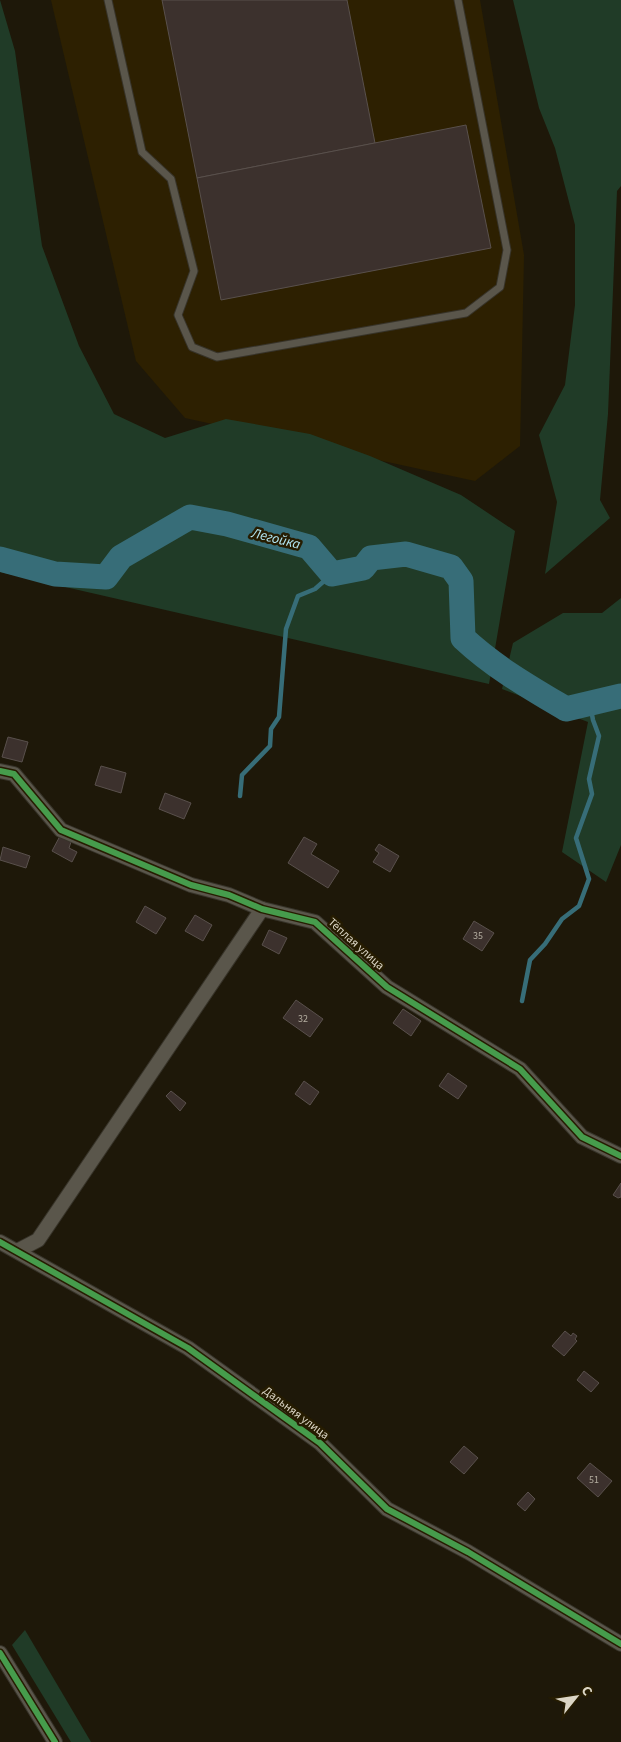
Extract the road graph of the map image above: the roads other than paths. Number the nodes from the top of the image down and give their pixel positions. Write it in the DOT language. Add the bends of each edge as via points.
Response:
graph roads {
  1 [pos="108,0"];
  2 [pos="458,0"];
  3 [pos="0,771"];
  4 [pos="262,909"];
  5 [pos="621,1156"];
  6 [pos="0,1242"];
  7 [pos="17,1251"];
  8 [pos="621,1644"];
  9 [pos="0,1653"];
  10 [pos="55,1742"];
  1 -- 2 [label="lane" via="142,152 171,179 194,271 178,315 192,347 217,357 466,313 500,287 506,250"];
  3 -- 4 [label="street, Тёплая улица" via="14,774 61,830 191,885 229,895"];
  4 -- 5 [label="street, Тёплая улица" via="315,922 387,987 520,1069 582,1136"];
  4 -- 7 [label="street" via="38,1240"];
  6 -- 7 [label="street, Дальняя улица"];
  7 -- 8 [label="street, Дальняя улица" via="188,1348 320,1443 387,1509 468,1552"];
  9 -- 10 [label="street"];
}
